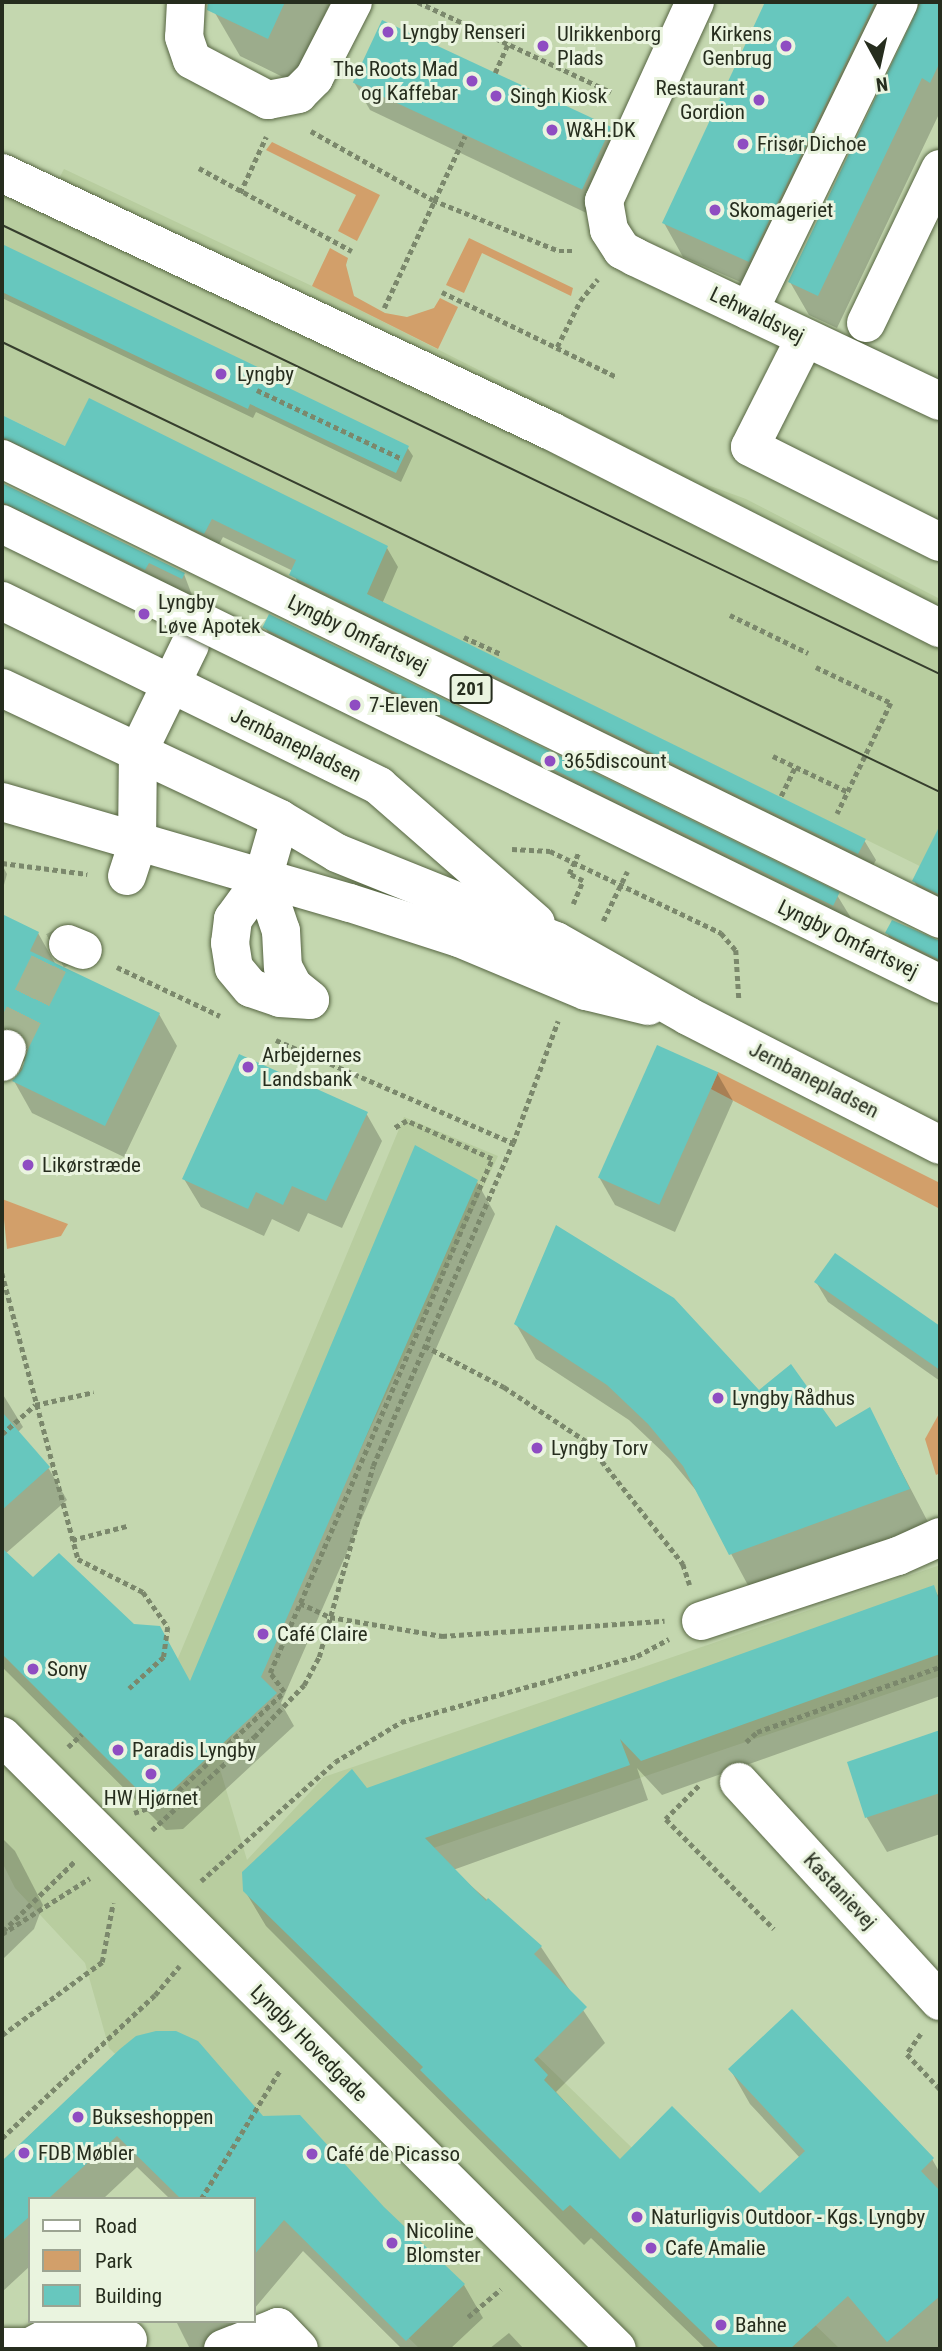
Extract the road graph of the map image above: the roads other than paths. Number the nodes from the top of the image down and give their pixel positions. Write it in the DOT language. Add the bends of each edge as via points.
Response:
graph roads {
  1 [pos="187,2"];
  2 [pos="353,2"];
  3 [pos="695,2"];
  4 [pos="899,2"];
  5 [pos="940,169"];
  6 [pos="2,173"];
  7 [pos="749,311"];
  8 [pos="866,323"];
  9 [pos="805,338"];
  10 [pos="940,401"];
  11 [pos="2,459"];
  12 [pos="2,524"];
  13 [pos="940,541"];
  14 [pos="2,601"];
  15 [pos="940,628"];
  16 [pos="190,645"];
  17 [pos="171,684"];
  18 [pos="2,688"];
  19 [pos="138,752"];
  20 [pos="2,803"];
  21 [pos="280,819"];
  22 [pos="132,860"];
  23 [pos="263,878"];
  24 [pos="940,919"];
  25 [pos="572,961"];
  26 [pos="940,984"];
  27 [pos="940,1145"];
  28 [pos="940,1537"];
  29 [pos="701,1621"];
  30 [pos="2,1736"];
  31 [pos="739,1782"];
  32 [pos="940,2001"];
  33 [pos="131,2337"];
  34 [pos="2,2347"];
  35 [pos="223,2349"];
  36 [pos="299,2349"];
  37 [pos="618,2349"];
  1 -- 2 [label="main road" via="184,37 192,60 268,100 298,94 314,78"];
  3 -- 7 [label="main road, Lehwaldsvej" via="604,201 609,230 622,250"];
  4 -- 7 [label="main road"];
  5 -- 8 [label="main road"];
  6 -- 15 [label="main road" via="551,431"];
  7 -- 9 [label="main road, Lehwaldsvej"];
  9 -- 10 [label="main road, Lehwaldsvej"];
  9 -- 13 [label="main road" via="750,447"];
  11 -- 24 [label="main road, Lyngby Omfartsvej / 201, bridge"];
  12 -- 26 [label="main road, Lyngby Omfartsvej, bridge"];
  14 -- 17 [label="main road, Jernbanepladsen"];
  16 -- 17 [label="main road"];
  17 -- 19 [label="main road"];
  17 -- 25 [label="main road, Jernbanepladsen" via="379,786"];
  18 -- 19 [label="main road, Jernbanepladsen"];
  19 -- 21 [label="main road, Jernbanepladsen"];
  19 -- 22 [label="main road"];
  20 -- 22 [label="main road, Jernbanepladsen"];
  21 -- 23 [label="main road"];
  21 -- 25 [label="main road, Jernbanepladsen" via="337,853"];
  22 -- 23 [label="main road, Jernbanepladsen"];
  23 -- 25 [label="main road, Jernbanepladsen" via="459,938"];
  25 -- 27 [label="main road, Jernbanepladsen"];
  28 -- 29 [label="main road" via="898,1556"];
  30 -- 37 [label="main road, Lyngby Hovedgade"];
  31 -- 32 [label="main road, Kastanievej"];
  33 -- 34 [label="main road" via="47,2338 30,2347"];
  35 -- 36 [label="main road" via="278,2327"];
}
